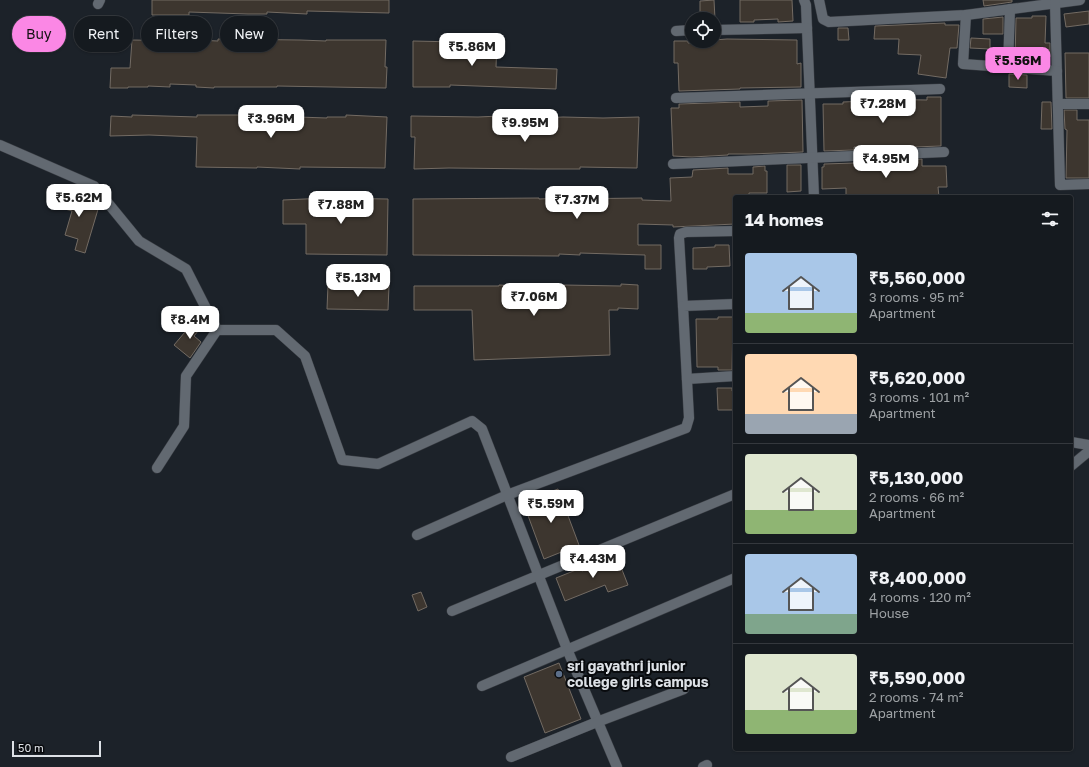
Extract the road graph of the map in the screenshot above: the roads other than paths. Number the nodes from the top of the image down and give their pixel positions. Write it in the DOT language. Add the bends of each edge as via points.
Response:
graph roads {
  1 [pos="804,0"];
  2 [pos="819,0"];
  3 [pos="1080,0"];
  4 [pos="1055,3"];
  5 [pos="1010,9"];
  6 [pos="966,15"];
  7 [pos="807,28"];
  8 [pos="685,30"];
  9 [pos="721,30"];
  10 [pos="676,31"];
  11 [pos="1008,68"];
  12 [pos="1057,71"];
  13 [pos="940,89"];
  14 [pos="809,93"];
  15 [pos="676,98"];
  16 [pos="1058,104"];
  17 [pos="1089,104"];
  18 [pos="0,145"];
  19 [pos="944,152"];
  20 [pos="812,159"];
  21 [pos="673,164"];
  22 [pos="1089,184"];
  23 [pos="814,195"];
  24 [pos="733,230"];
  25 [pos="733,304"];
  26 [pos="683,306"];
  27 [pos="217,330"];
  28 [pos="733,376"];
  29 [pos="687,379"];
  30 [pos="1073,442"];
  31 [pos="1089,445"];
  32 [pos="1089,451"];
  33 [pos="1073,464"];
  34 [pos="157,468"];
  35 [pos="507,495"];
  36 [pos="733,495"];
  37 [pos="417,535"];
  38 [pos="538,574"];
  39 [pos="733,579"];
  40 [pos="452,611"];
  41 [pos="567,649"];
  42 [pos="482,686"];
  43 [pos="684,689"];
  44 [pos="597,722"];
  45 [pos="511,757"];
  46 [pos="617,767"];
  1 -- 7 [label="street"];
  2 -- 6 [label="street" via="823,19 829,22"];
  3 -- 4 [label="street"];
  4 -- 5 [label="street"];
  4 -- 12 [label="street"];
  5 -- 6 [label="street"];
  5 -- 11 [label="street"];
  6 -- 11 [label="street" via="963,64"];
  7 -- 9 [label="street"];
  7 -- 14 [label="street"];
  8 -- 10 [label="street"];
  11 -- 12 [label="street"];
  12 -- 16 [label="street"];
  13 -- 14 [label="street"];
  14 -- 15 [label="street"];
  14 -- 20 [label="street"];
  16 -- 17 [label="street"];
  16 -- 22 [label="street" via="1060,184"];
  18 -- 27 [label="street" via="94,186 138,241 186,269"];
  19 -- 20 [label="street"];
  20 -- 21 [label="street"];
  20 -- 23 [label="street"];
  24 -- 26 [label="street" via="680,234"];
  25 -- 26 [label="street"];
  26 -- 29 [label="street"];
  27 -- 34 [label="street" via="186,376 184,426"];
  27 -- 35 [label="street" via="276,330 305,356 342,460 378,464 472,421 482,429"];
  28 -- 29 [label="street"];
  29 -- 35 [label="street" via="689,418 686,428"];
  30 -- 31 [label="street"];
  32 -- 33 [label="street"];
  35 -- 37 [label="street"];
  35 -- 38 [label="street"];
  36 -- 38 [label="street"];
  38 -- 40 [label="street"];
  38 -- 41 [label="street"];
  39 -- 41 [label="street"];
  41 -- 42 [label="street"];
  41 -- 44 [label="street"];
  43 -- 44 [label="street"];
  44 -- 45 [label="street"];
  44 -- 46 [label="street"];
}
